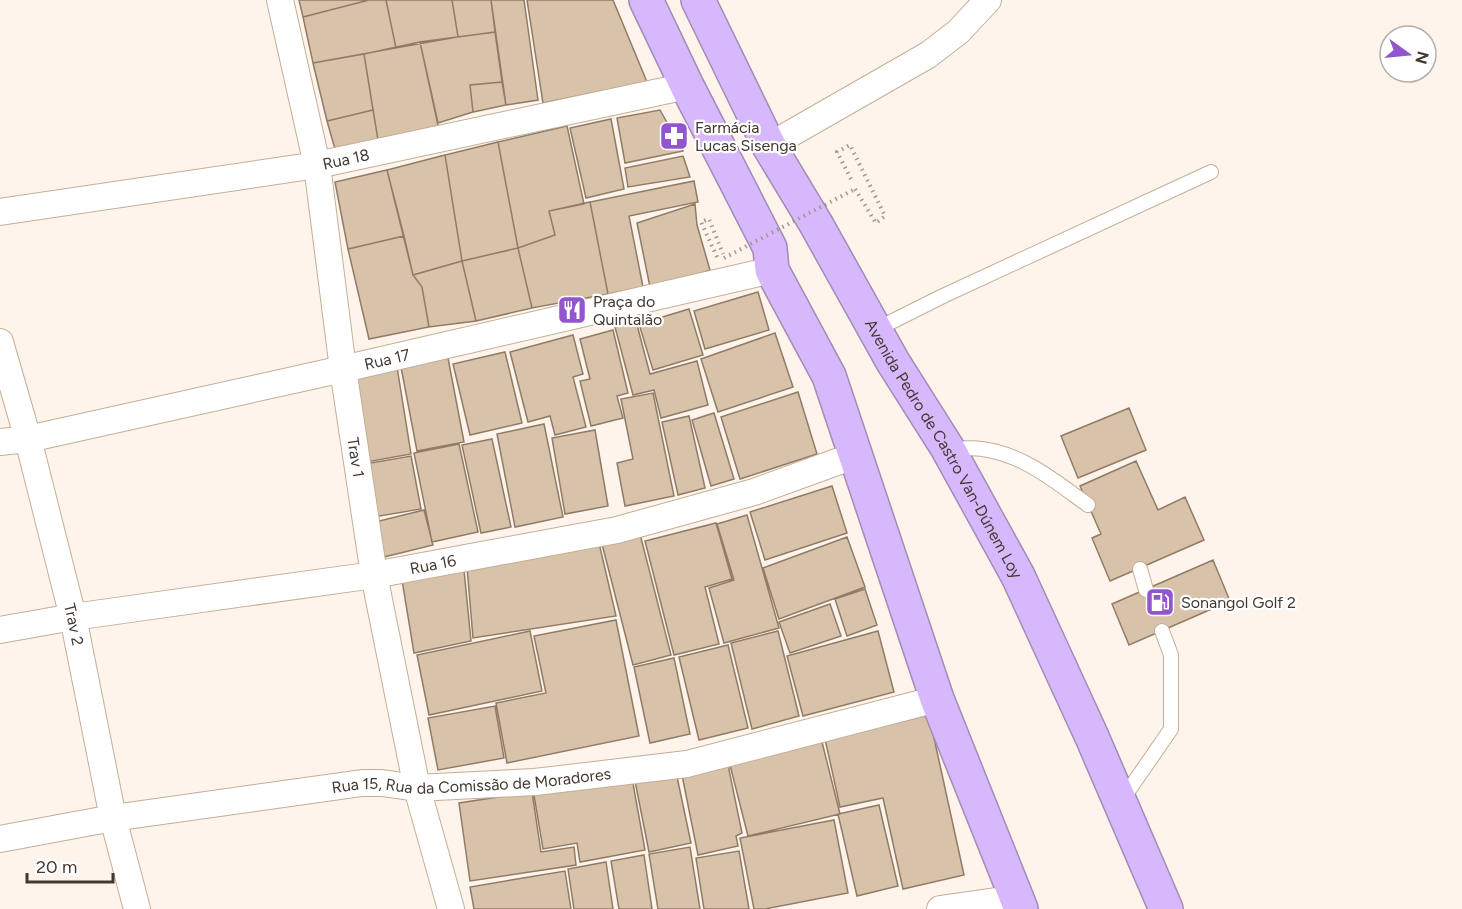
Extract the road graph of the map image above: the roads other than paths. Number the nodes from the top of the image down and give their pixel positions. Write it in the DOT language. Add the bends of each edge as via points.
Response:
graph roads {
  1 [pos="280,0"];
  2 [pos="646,0"];
  3 [pos="698,0"];
  4 [pos="980,3"];
  5 [pos="687,86"];
  6 [pos="769,146"];
  7 [pos="317,165"];
  8 [pos="1211,172"];
  9 [pos="0,212"];
  10 [pos="772,270"];
  11 [pos="875,330"];
  12 [pos="0,342"];
  13 [pos="343,369"];
  14 [pos="28,439"];
  15 [pos="0,442"];
  16 [pos="948,449"];
  17 [pos="856,455"];
  18 [pos="1088,505"];
  19 [pos="1140,568"];
  20 [pos="374,574"];
  21 [pos="1146,590"];
  22 [pos="73,617"];
  23 [pos="0,630"];
  24 [pos="1162,631"];
  25 [pos="937,699"];
  26 [pos="417,788"];
  27 [pos="1120,802"];
  28 [pos="113,818"];
  29 [pos="0,838"];
  30 [pos="1159,902"];
  31 [pos="1019,903"];
  32 [pos="137,909"];
  33 [pos="451,909"];
  34 [pos="940,909"];
  1 -- 7 [label="street, Trav 1"];
  2 -- 5 [label="highway"];
  3 -- 6 [label="highway, Avenida Pedro de Castro Van-Dúnem Loy"];
  4 -- 6 [label="street" via="958,32 928,55"];
  5 -- 7 [label="street, Rua 18"];
  5 -- 10 [label="highway" via="770,248"];
  6 -- 11 [label="highway, Avenida Pedro de Castro Van-Dúnem Loy"];
  7 -- 9 [label="street, Rua 18"];
  7 -- 13 [label="street, Trav 1"];
  8 -- 11 [label="lane"];
  10 -- 13 [label="street, Rua 17"];
  10 -- 17 [label="highway" via="829,376"];
  11 -- 16 [label="highway, Avenida Pedro de Castro Van-Dúnem Loy"];
  12 -- 14 [label="street, Trav 2"];
  13 -- 14 [label="street, Rua 17"];
  13 -- 20 [label="street, Trav 1"];
  14 -- 15 [label="street, Rua 17"];
  14 -- 22 [label="street, Trav 2"];
  16 -- 18 [label="lane" via="981,448 1009,455"];
  16 -- 27 [label="highway, Avenida Pedro de Castro Van-Dúnem Loy" via="1018,576"];
  17 -- 20 [label="street, Rua 16" via="754,492 616,530"];
  17 -- 25 [label="highway"];
  19 -- 21 [label="lane"];
  20 -- 22 [label="street, Rua 16"];
  20 -- 26 [label="street, Trav 1"];
  22 -- 23 [label="street, Rua 16"];
  22 -- 28 [label="street, Trav 2"];
  24 -- 27 [label="lane" via="1171,655 1171,729"];
  25 -- 26 [label="street, Rua 15, Rua da Comissão de Moradores" via="687,764 535,782"];
  25 -- 31 [label="highway"];
  26 -- 28 [label="street, Rua 15, Rua da Comissão de Moradores" via="362,783"];
  26 -- 33 [label="street, Trav 1"];
  27 -- 30 [label="highway, Avenida Pedro de Castro Van-Dúnem Loy"];
  28 -- 29 [label="street, Rua 15, Rua da Comissão de Moradores"];
  28 -- 32 [label="street, Trav 2"];
  31 -- 34 [label="street"];
}
